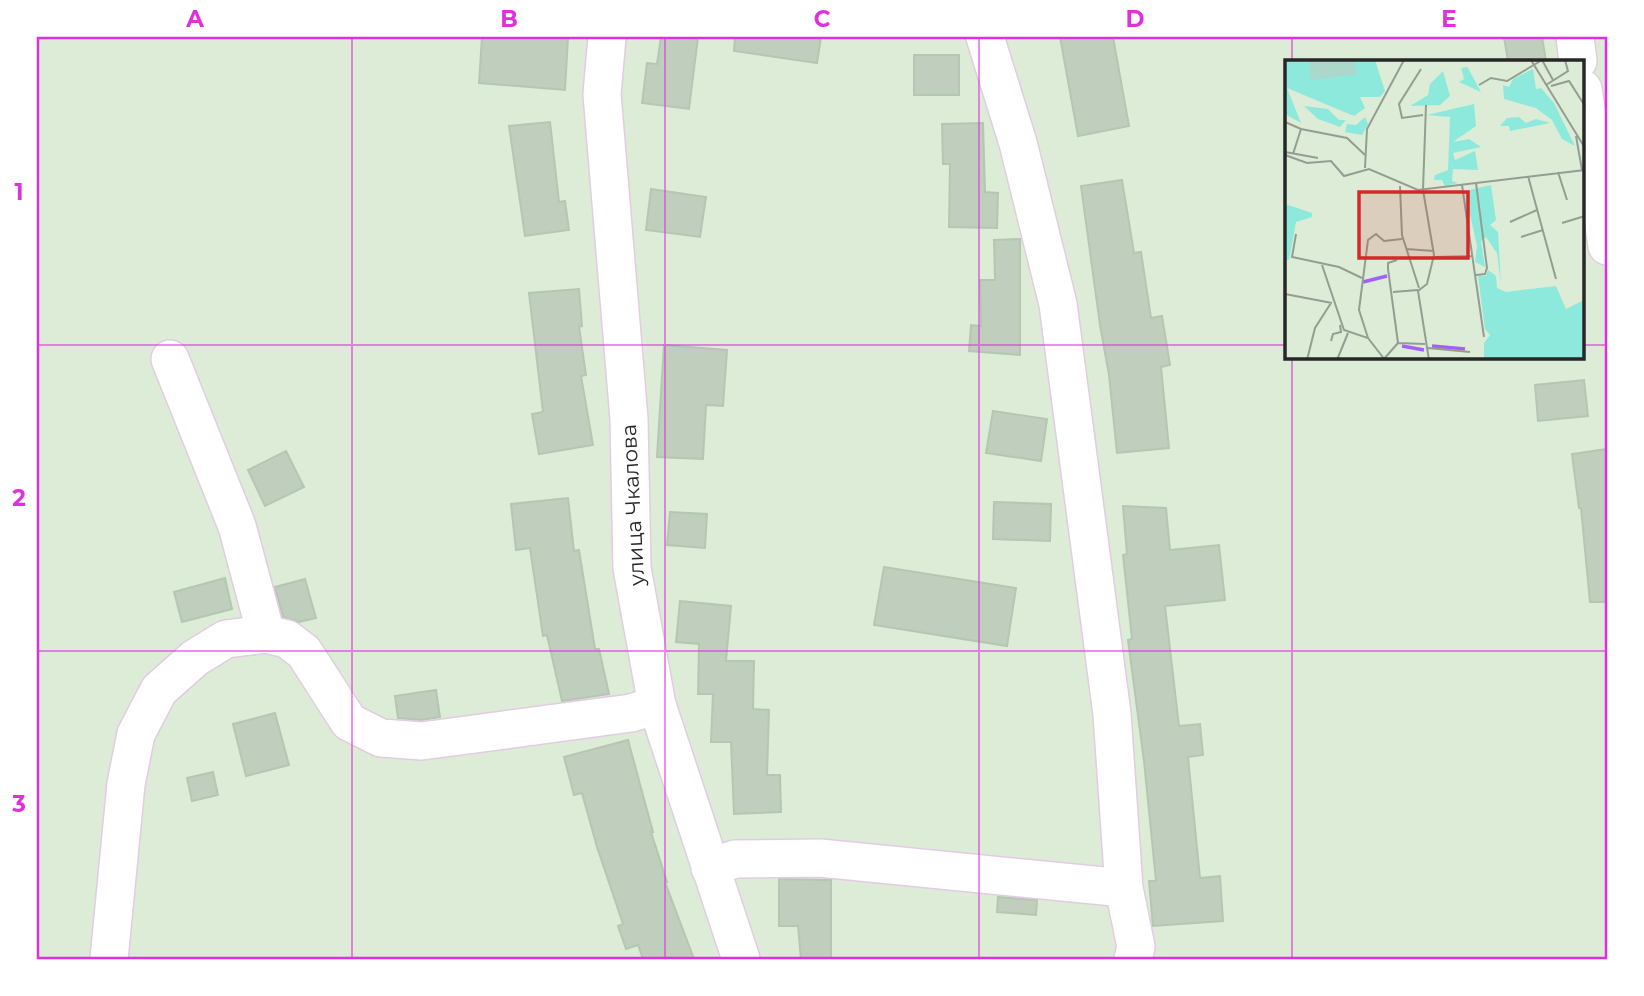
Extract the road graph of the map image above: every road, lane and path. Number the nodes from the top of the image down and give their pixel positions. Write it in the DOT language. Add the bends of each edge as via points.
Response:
graph roads {
  1 [pos="607,37"];
  2 [pos="985,37"];
  3 [pos="1574,37"];
  4 [pos="1578,60"];
  5 [pos="1584,96"];
  6 [pos="1607,246"];
  7 [pos="170,359"];
  8 [pos="266,634"];
  9 [pos="657,705"];
  10 [pos="710,868"];
  11 [pos="1124,888"];
  12 [pos="1135,953"];
  13 [pos="109,959"];
  14 [pos="741,959"];
  1 -- 9 [label="street, улица Чкалова" via="602,94 629,419 632,568"];
  2 -- 11 [label="street" via="1018,143 1058,304 1112,714"];
  3 -- 4 [label="street"];
  5 -- 6 [label="street"];
  7 -- 8 [label="street" via="237,526"];
  8 -- 9 [label="street" via="287,639 304,652 349,722 381,738 422,741 631,713"];
  8 -- 13 [label="street" via="226,639 195,658 159,690 136,734 126,784"];
  9 -- 10 [label="street, улица Чкалова"];
  10 -- 11 [label="street" via="735,859 820,858"];
  10 -- 14 [label="street, улица Чкалова"];
  11 -- 12 [label="street"];
}
